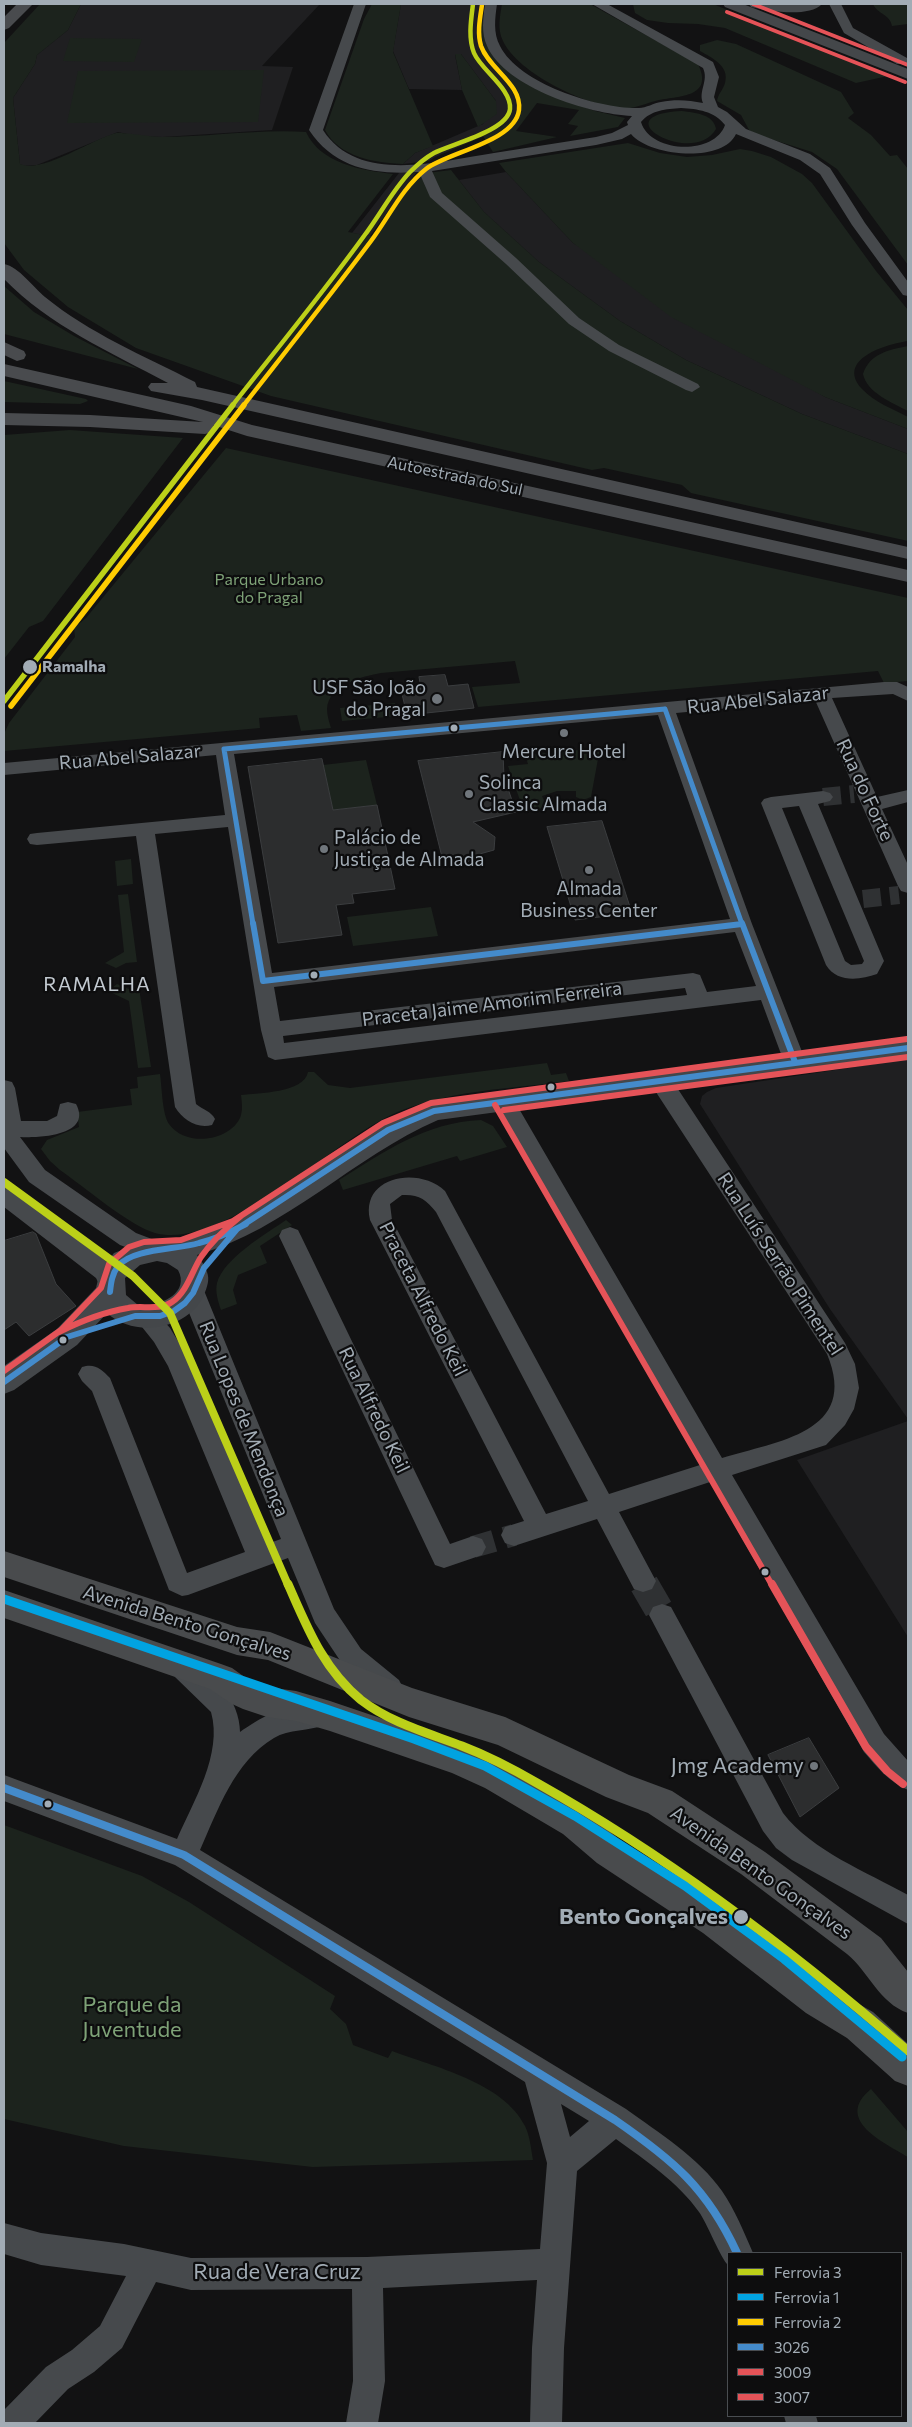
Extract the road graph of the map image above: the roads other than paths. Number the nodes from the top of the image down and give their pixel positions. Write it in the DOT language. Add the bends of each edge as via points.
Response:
graph roads {
  1 [pos="24,4"];
  2 [pos="360,4"];
  3 [pos="491,4"];
  4 [pos="598,4"];
  5 [pos="730,4"];
  6 [pos="750,4"];
  7 [pos="755,4"];
  8 [pos="816,4"];
  9 [pos="835,4"];
  10 [pos="621,10"];
  11 [pos="4,25"];
  12 [pos="906,66"];
  13 [pos="708,92"];
  14 [pos="681,104"];
  15 [pos="712,109"];
  16 [pos="644,112"];
  17 [pos="732,125"];
  18 [pos="633,128"];
  19 [pos="596,141"];
  20 [pos="646,141"];
  21 [pos="713,146"];
  22 [pos="424,168"];
  23 [pos="844,200"];
  24 [pos="4,269"];
  25 [pos="908,292"];
  26 [pos="8,352"];
  27 [pos="4,370"];
  28 [pos="692,387"];
  29 [pos="202,394"];
  30 [pos="9,420"];
  31 [pos="247,430"];
  32 [pos="908,553"];
  33 [pos="908,576"];
  34 [pos="821,694"];
  35 [pos="908,695"];
  36 [pos="665,709"];
  37 [pos="224,749"];
  38 [pos="4,769"];
  39 [pos="908,796"];
  40 [pos="864,797"];
  41 [pos="236,820"];
  42 [pos="145,829"];
  43 [pos="37,840"];
  44 [pos="905,892"];
  45 [pos="856,900"];
  46 [pos="742,924"];
  47 [pos="263,982"];
  48 [pos="769,992"];
  49 [pos="700,1000"];
  50 [pos="271,1030"];
  51 [pos="908,1048"];
  52 [pos="795,1062"];
  53 [pos="660,1080"];
  54 [pos="4,1088"];
  55 [pos="503,1101"];
  56 [pos="68,1110"];
  57 [pos="204,1119"];
  58 [pos="6,1135"];
  59 [pos="4,1194"];
  60 [pos="237,1229"];
  61 [pos="290,1236"];
  62 [pos="163,1251"];
  63 [pos="110,1288"];
  64 [pos="194,1288"];
  65 [pos="141,1316"];
  66 [pos="67,1337"];
  67 [pos="90,1374"];
  68 [pos="4,1382"];
  69 [pos="716,1470"];
  70 [pos="603,1506"];
  71 [pos="539,1526"];
  72 [pos="514,1534"];
  73 [pos="295,1545"];
  74 [pos="473,1547"];
  75 [pos="260,1558"];
  76 [pos="4,1564"];
  77 [pos="643,1581"];
  78 [pos="4,1604"];
  79 [pos="662,1615"];
  80 [pos="180,1665"];
  81 [pos="409,1702"];
  82 [pos="330,1716"];
  83 [pos="221,1775"];
  84 [pos="908,1777"];
  85 [pos="4,1788"];
  86 [pos="184,1855"];
  87 [pos="908,1910"];
  88 [pos="908,1996"];
  89 [pos="908,2068"];
  90 [pos="538,2074"];
  91 [pos="615,2120"];
  92 [pos="562,2163"];
  93 [pos="4,2239"];
  94 [pos="737,2252"];
  95 [pos="553,2264"];
  96 [pos="148,2265"];
  97 [pos="367,2273"];
  98 [pos="14,2423"];
  99 [pos="362,2423"];
  100 [pos="546,2423"];
  1 -- 11 [label="highway"];
  2 -- 22 [label="street" via="316,130 326,146 355,161 395,169"];
  3 -- 16 [label="street" via="489,30 493,45 519,72 552,91 592,106"];
  4 -- 10 [label="street"];
  5 -- 12 [label="street"];
  6 -- 12 [label="street"];
  7 -- 8 [label="street" via="795,8"];
  9 -- 12 [label="street" via="848,30"];
  10 -- 13 [label="street" via="708,64 714,82"];
  13 -- 14 [label="street"];
  13 -- 15 [label="street"];
  14 -- 15 [label="street"];
  14 -- 16 [label="street"];
  15 -- 17 [label="street" via="729,119"];
  16 -- 18 [label="street" via="637,116"];
  17 -- 21 [label="street" via="729,137"];
  17 -- 23 [label="street" via="745,134 814,162 832,177"];
  18 -- 19 [label="street"];
  18 -- 20 [label="street"];
  19 -- 20 [label="street"];
  19 -- 22 [label="street"];
  20 -- 21 [label="street" via="686,150"];
  21 -- 23 [label="street" via="746,146 786,157 812,173"];
  22 -- 28 [label="street" via="432,180 435,194 574,321 614,348"];
  23 -- 25 [label="street"];
  24 -- 29 [label="highway" via="43,305 80,330"];
  26 -- 29 [label="highway, Autoestrada do Sul" via="140,384"];
  27 -- 31 [label="highway, Autoestrada do Sul" via="191,412"];
  29 -- 32 [label="highway, Autoestrada do Sul"];
  30 -- 31 [label="highway"];
  31 -- 33 [label="highway, Autoestrada do Sul"];
  34 -- 35 [label="street, Rua Abel Salazar" via="897,688"];
  34 -- 36 [label="street, Rua Abel Salazar"];
  34 -- 40 [label="street, Rua do Forte"];
  36 -- 37 [label="street, Rua Abel Salazar"];
  36 -- 46 [label="street"];
  37 -- 38 [label="street, Rua Abel Salazar"];
  37 -- 41 [label="street"];
  39 -- 40 [label="street"];
  40 -- 44 [label="street, Rua do Forte"];
  41 -- 42 [label="street"];
  41 -- 47 [label="street"];
  42 -- 43 [label="street"];
  42 -- 57 [label="street" via="186,1107"];
  45 -- 45 [label="street" via="874,961 870,969 860,973 846,972 836,965 771,802 814,798"];
  46 -- 47 [label="street"];
  46 -- 48 [label="street"];
  47 -- 50 [label="street"];
  48 -- 49 [label="street, Praceta Jaime Amorim Ferreira"];
  48 -- 52 [label="street"];
  49 -- 50 [label="street, Praceta Jaime Amorim Ferreira" via="693,980"];
  49 -- 50 [label="street, Praceta Jaime Amorim Ferreira" via="275,1052"];
  51 -- 52 [label="street"];
  52 -- 53 [label="street"];
  53 -- 55 [label="street"];
  53 -- 69 [label="street, Rua Luís Serrão Pimentel" via="846,1368 848,1386 841,1413 817,1438"];
  54 -- 58 [label="street"];
  55 -- 60 [label="street" via="434,1111 405,1122"];
  55 -- 69 [label="street"];
  56 -- 58 [label="street" via="67,1120 56,1127"];
  58 -- 62 [label="street" via="38,1176 128,1240"];
  59 -- 63 [label="street" via="104,1272"];
  60 -- 62 [label="street" via="202,1243"];
  60 -- 64 [label="street" via="214,1254"];
  61 -- 74 [label="street, Rua Alfredo Keil" via="444,1556"];
  62 -- 63 [label="street" via="145,1251 122,1262 112,1276"];
  62 -- 64 [label="street" via="180,1256 189,1264 195,1273"];
  63 -- 65 [label="street" via="118,1306"];
  63 -- 66 [label="street"];
  64 -- 65 [label="street" via="185,1303 174,1311 160,1316"];
  64 -- 73 [label="street, Rua Lopes de Mendonça"];
  65 -- 66 [label="street"];
  65 -- 75 [label="street, Rua Lopes de Mendonça" via="162,1335 179,1364"];
  66 -- 68 [label="street"];
  67 -- 75 [label="street" via="102,1385 178,1582 185,1584"];
  69 -- 70 [label="street"];
  69 -- 84 [label="street" via="874,1743"];
  70 -- 71 [label="street"];
  70 -- 71 [label="street, Praceta Alfredo Keil" via="441,1202 430,1190 407,1186 394,1188 383,1196 379,1205 381,1220"];
  70 -- 77 [label="street"];
  71 -- 72 [label="street"];
  73 -- 75 [label="street"];
  73 -- 81 [label="street, Rua Lopes de Mendonça" via="324,1615 352,1658"];
  76 -- 81 [label="main road, Avenida Bento Gonçalves" via="237,1641 270,1646"];
  78 -- 80 [label="main road, Avenida Bento Gonçalves"];
  79 -- 87 [label="street" via="772,1822 786,1839"];
  80 -- 82 [label="main road, Avenida Bento Gonçalves" via="221,1678 243,1694"];
  80 -- 83 [label="street" via="215,1695 223,1707 228,1726"];
  81 -- 88 [label="main road, Avenida Bento Gonçalves" via="505,1732 618,1786 660,1802 753,1864 864,1946"];
  82 -- 83 [label="street" via="288,1718 264,1729 249,1739"];
  82 -- 89 [label="main road, Avenida Bento Gonçalves" via="479,1768 575,1824 609,1852 715,1921 819,2001 860,2025"];
  83 -- 86 [label="street"];
  85 -- 86 [label="street"];
  86 -- 90 [label="street"];
  90 -- 91 [label="street"];
  90 -- 92 [label="street"];
  91 -- 92 [label="street"];
  91 -- 94 [label="street" via="700,2188 727,2228"];
  92 -- 95 [label="street"];
  93 -- 96 [label="street, Rua de Vera Cruz" via="41,2249"];
  95 -- 97 [label="street, Rua de Vera Cruz"];
  95 -- 100 [label="street"];
  96 -- 97 [label="street, Rua de Vera Cruz" via="192,2274"];
  96 -- 98 [label="street" via="111,2337 57,2378"];
  97 -- 99 [label="street" via="369,2381"];
}
